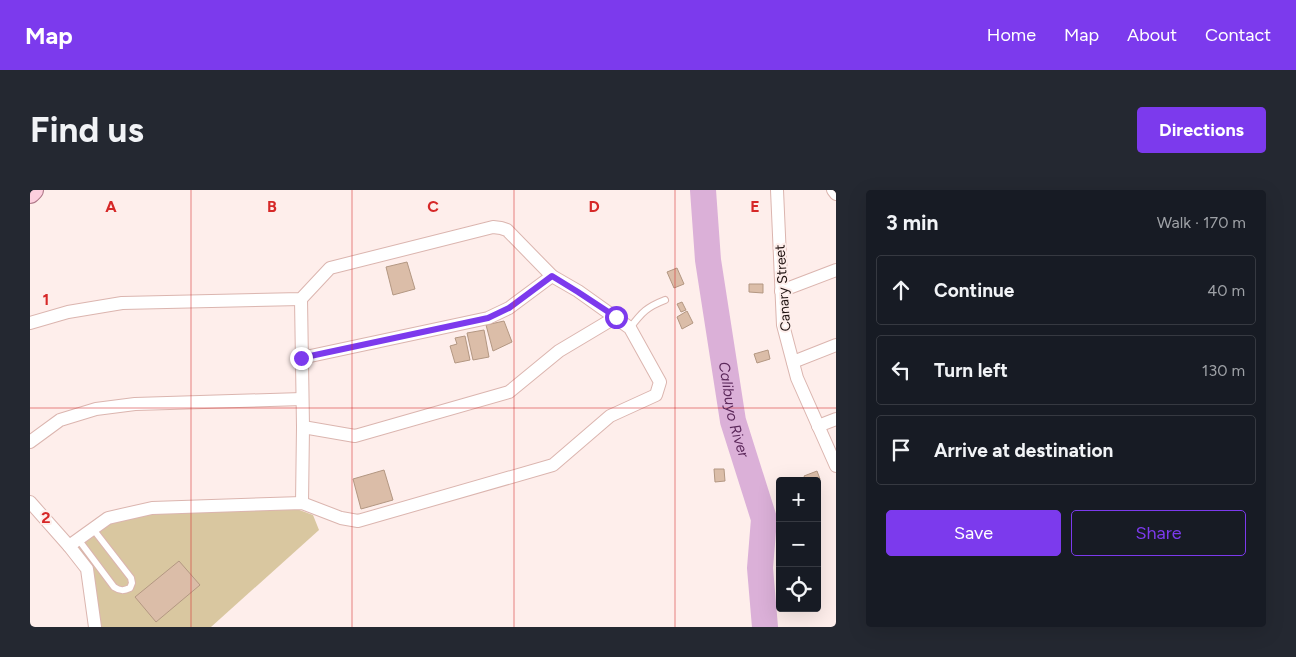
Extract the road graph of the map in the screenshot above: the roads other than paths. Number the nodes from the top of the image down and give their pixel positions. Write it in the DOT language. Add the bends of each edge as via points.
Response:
graph roads {
  1 [pos="33,190"];
  2 [pos="778,190"];
  3 [pos="833,190"];
  4 [pos="30,192"];
  5 [pos="836,194"];
  6 [pos="836,270"];
  7 [pos="552,276"];
  8 [pos="781,291"];
  9 [pos="300,299"];
  10 [pos="665,300"];
  11 [pos="616,317"];
  12 [pos="30,323"];
  13 [pos="630,328"];
  14 [pos="836,345"];
  15 [pos="301,358"];
  16 [pos="793,362"];
  17 [pos="302,399"];
  18 [pos="836,419"];
  19 [pos="818,426"];
  20 [pos="303,427"];
  21 [pos="30,442"];
  22 [pos="836,466"];
  23 [pos="30,502"];
  24 [pos="302,503"];
  25 [pos="93,529"];
  26 [pos="74,543"];
  27 [pos="95,627"];
  1 -- 4 [label="main road"];
  2 -- 8 [label="street, Canary Street"];
  3 -- 5 [label="street"];
  6 -- 8 [label="street"];
  7 -- 9 [label="street" via="507,230 493,227 330,268"];
  7 -- 11 [label="street"];
  7 -- 15 [label="street" via="509,308 488,318"];
  8 -- 16 [label="street, Canary Street" via="783,325"];
  9 -- 12 [label="street" via="122,303 68,312"];
  9 -- 15 [label="street"];
  10 -- 13 [label="lane" via="642,312"];
  11 -- 13 [label="street"];
  11 -- 20 [label="street" via="559,351 509,392 355,436"];
  13 -- 24 [label="street" via="660,382 656,394 610,416 553,465 358,521"];
  14 -- 16 [label="street"];
  15 -- 17 [label="street"];
  16 -- 19 [label="street, Canary Street"];
  17 -- 20 [label="street"];
  17 -- 21 [label="street" via="134,404 96,409 60,420"];
  18 -- 19 [label="street"];
  19 -- 22 [label="street, Canary Street"];
  20 -- 24 [label="street"];
  23 -- 26 [label="street"];
  24 -- 25 [label="street" via="152,508 108,518"];
  25 -- 26 [label="street"];
  25 -- 26 [label="lane" via="131,578 130,588 119,590 114,586"];
  26 -- 27 [label="street" via="87,569"];
}
